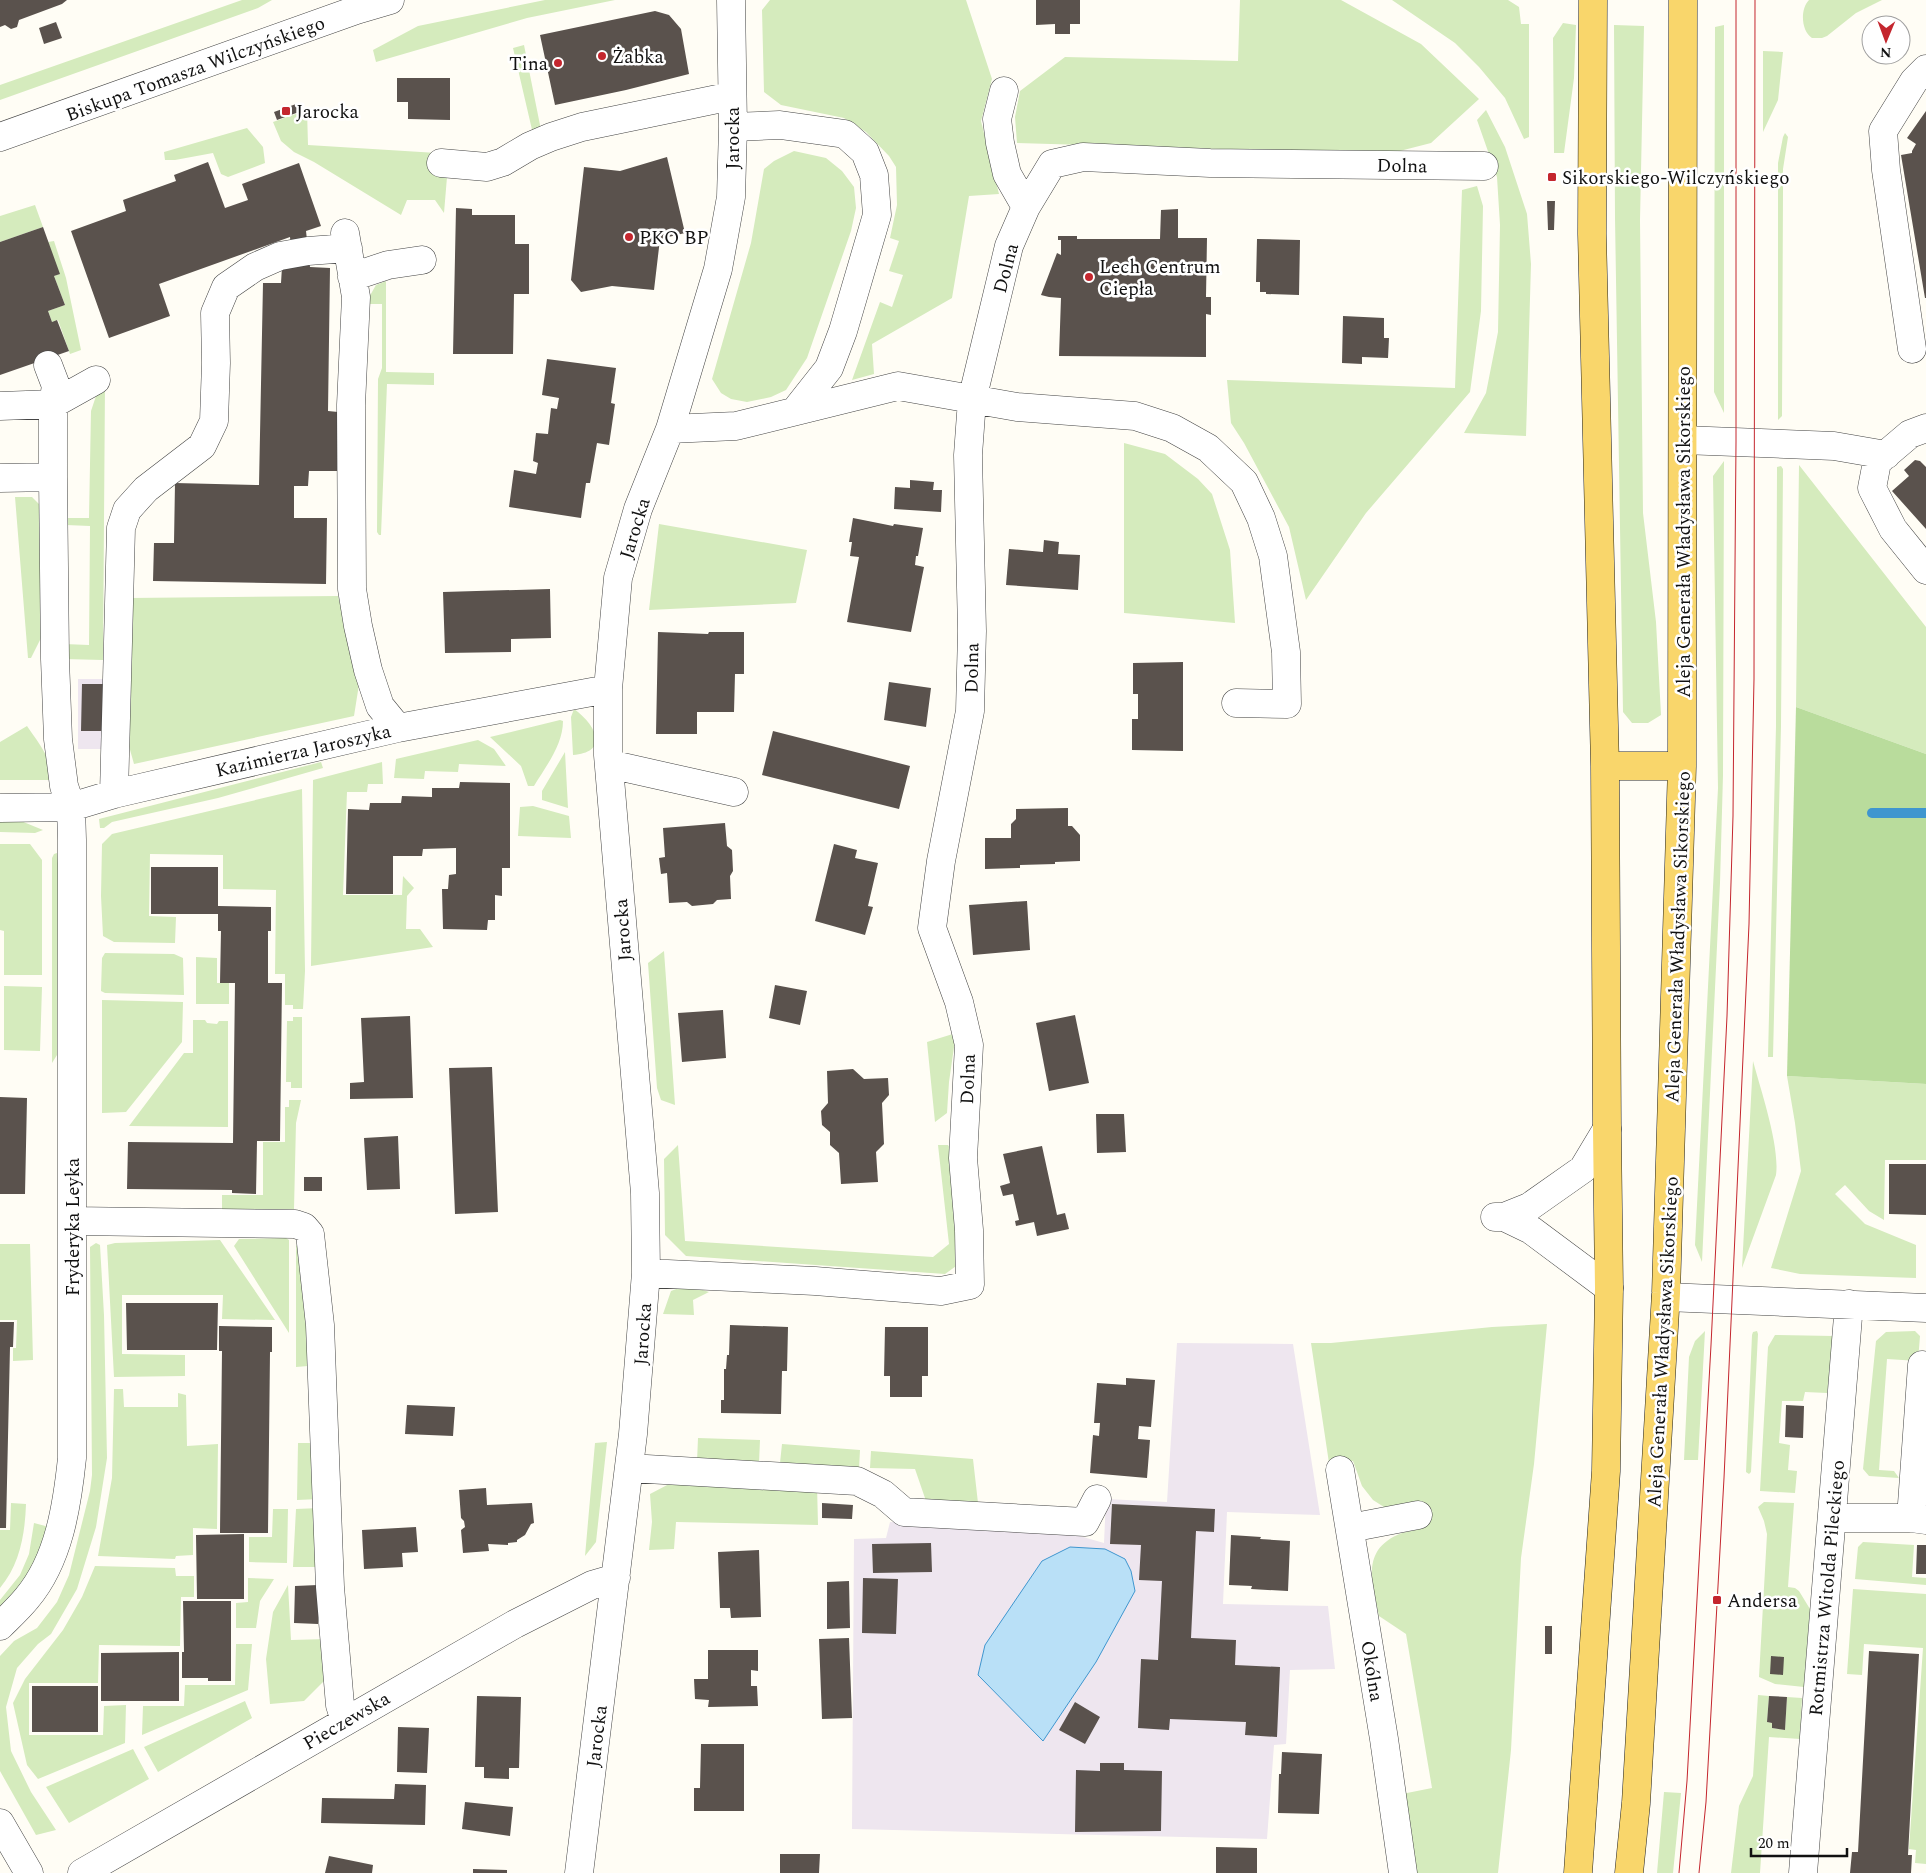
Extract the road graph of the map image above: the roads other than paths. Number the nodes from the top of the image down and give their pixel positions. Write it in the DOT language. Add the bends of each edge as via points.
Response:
graph roads {
  1 [pos="390,0"];
  2 [pos="731,0"];
  3 [pos="1593,0"];
  4 [pos="1683,0"];
  5 [pos="1926,69"];
  6 [pos="1004,91"];
  7 [pos="732,96"];
  8 [pos="733,127"];
  9 [pos="0,137"];
  10 [pos="441,163"];
  11 [pos="1484,166"];
  12 [pos="1026,207"];
  13 [pos="422,260"];
  14 [pos="352,277"];
  15 [pos="1912,349"];
  16 [pos="48,365"];
  17 [pos="96,380"];
  18 [pos="972,400"];
  19 [pos="52,404"];
  20 [pos="0,406"];
  21 [pos="795,411"];
  22 [pos="670,428"];
  23 [pos="1926,428"];
  24 [pos="1683,440"];
  25 [pos="1886,455"];
  26 [pos="53,476"];
  27 [pos="0,478"];
  28 [pos="1926,570"];
  29 [pos="608,689"];
  30 [pos="1236,703"];
  31 [pos="398,728"];
  32 [pos="609,764"];
  33 [pos="1605,766"];
  34 [pos="1682,766"];
  35 [pos="734,792"];
  36 [pos="114,794"];
  37 [pos="71,807"];
  38 [pos="0,808"];
  39 [pos="1607,1129"];
  40 [pos="73,1221"];
  41 [pos="646,1273"];
  42 [pos="1610,1288"];
  43 [pos="1666,1297"];
  44 [pos="1849,1304"];
  45 [pos="1926,1308"];
  46 [pos="1922,1365"];
  47 [pos="629,1468"];
  48 [pos="1340,1470"];
  49 [pos="1097,1499"];
  50 [pos="1418,1515"];
  51 [pos="1832,1518"];
  52 [pos="1919,1519"];
  53 [pos="1350,1528"];
  54 [pos="616,1578"];
  55 [pos="0,1626"];
  56 [pos="345,1720"];
  57 [pos="0,1823"];
  58 [pos="92,1870"];
  59 [pos="29,1873"];
  60 [pos="579,1873"];
  61 [pos="1403,1873"];
  62 [pos="1578,1873"];
  63 [pos="1629,1873"];
  64 [pos="1804,1873"];
  1 -- 9 [label="street, Biskupa Tomasza Wilczyńskiego"];
  2 -- 7 [label="street, Jarocka"];
  3 -- 33 [label="main road" via="1592,234"];
  4 -- 24 [label="main road, Aleja Generała Władysława Sikorskiego"];
  5 -- 15 [label="street" via="1914,81 1883,131"];
  6 -- 12 [label="street" via="997,118 1000,143 1007,174"];
  7 -- 8 [label="street, Jarocka"];
  7 -- 10 [label="street" via="582,127 551,137 487,167"];
  8 -- 21 [label="street" via="780,125 846,134 865,152 874,175 877,215 843,331 829,368"];
  8 -- 22 [label="street, Jarocka" via="731,197 718,269"];
  11 -- 12 [label="street, Dolna" via="1210,163 1083,157 1052,164"];
  12 -- 18 [label="street, Dolna" via="1010,246"];
  13 -- 14 [label="street"];
  14 -- 31 [label="street" via="356,297 351,405 352,589 368,670 380,706"];
  14 -- 36 [label="street" via="346,240 280,256 226,287 215,313 214,421 202,446 146,489 127,510 121,528"];
  16 -- 19 [label="street, Fryderyka Leyka" via="56,386"];
  17 -- 19 [label="street"];
  18 -- 21 [label="street" via="898,386"];
  18 -- 30 [label="street" via="1017,407 1135,416 1172,428 1208,448 1244,482 1261,518 1273,556 1286,652 1287,704"];
  18 -- 41 [label="street, Dolna" via="968,455 972,631 970,710 941,861 932,928 959,1002 969,1045 964,1158 970,1285 941,1291"];
  19 -- 20 [label="street"];
  19 -- 26 [label="street, Fryderyka Leyka"];
  21 -- 22 [label="street" via="736,426"];
  22 -- 29 [label="street, Jarocka" via="638,509 618,578"];
  23 -- 25 [label="street" via="1910,434"];
  24 -- 25 [label="street" via="1834,446"];
  24 -- 34 [label="main road, Aleja Generała Władysława Sikorskiego"];
  25 -- 28 [label="street" via="1877,462 1872,488 1893,529"];
  26 -- 27 [label="street"];
  26 -- 37 [label="street, Fryderyka Leyka" via="58,740 64,786"];
  29 -- 31 [label="street, Kazimierza Jaroszyka"];
  29 -- 32 [label="street, Jarocka"];
  31 -- 36 [label="street, Kazimierza Jaroszyka"];
  32 -- 35 [label="street"];
  32 -- 41 [label="street, Jarocka" via="645,1193"];
  33 -- 34 [label="main road"];
  33 -- 39 [label="main road"];
  34 -- 43 [label="main road, Aleja Generała Władysława Sikorskiego"];
  36 -- 37 [label="street, Kazimierza Jaroszyka"];
  37 -- 38 [label="street, Kazimierza Jaroszyka"];
  37 -- 40 [label="street, Fryderyka Leyka"];
  39 -- 42 [label="main road"];
  39 -- 42 [label="street" via="1583,1169 1529,1207 1499,1217 1531,1230"];
  40 -- 55 [label="street, Fryderyka Leyka" via="72,1458 68,1502 47,1567 28,1598"];
  40 -- 56 [label="street" via="295,1224 310,1234 320,1325 330,1587 340,1705"];
  41 -- 47 [label="street, Jarocka"];
  42 -- 62 [label="main road" via="1606,1471"];
  43 -- 44 [label="street"];
  43 -- 63 [label="main road, Aleja Generała Władysława Sikorskiego"];
  44 -- 45 [label="street"];
  44 -- 51 [label="street, Rotmistrza Witolda Pileckiego"];
  46 -- 52 [label="street"];
  47 -- 49 [label="street" via="857,1481 882,1494 904,1512 1085,1522"];
  47 -- 54 [label="street, Jarocka"];
  48 -- 53 [label="street, Okólna"];
  50 -- 53 [label="street"];
  51 -- 52 [label="street"];
  51 -- 64 [label="street, Rotmistrza Witolda Pileckiego"];
  53 -- 61 [label="street, Okólna"];
  54 -- 56 [label="street, Pieczewska" via="592,1585 515,1624"];
  54 -- 60 [label="street, Jarocka"];
  56 -- 58 [label="street, Pieczewska"];
  57 -- 59 [label="street"];
}
